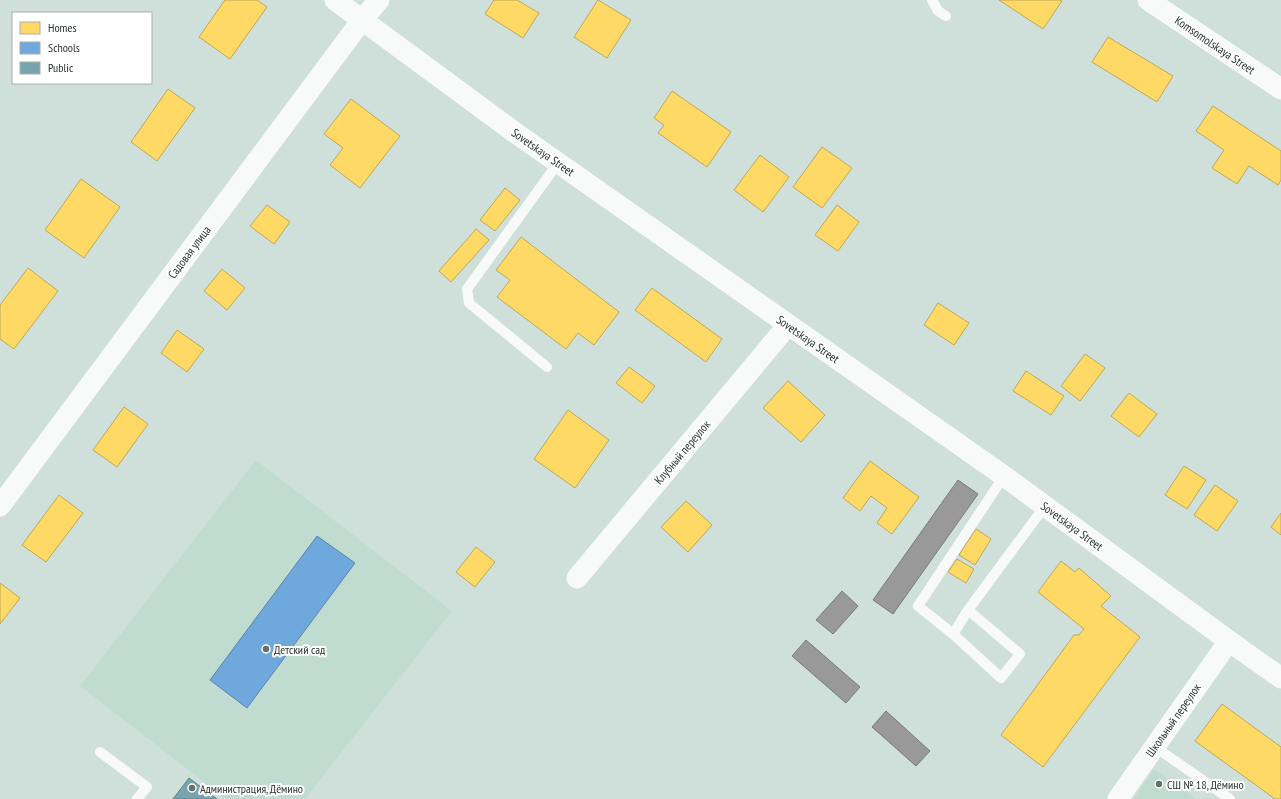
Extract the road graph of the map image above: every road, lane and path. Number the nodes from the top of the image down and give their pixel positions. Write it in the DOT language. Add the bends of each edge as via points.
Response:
graph roads {
  1 [pos="335,0"];
  2 [pos="379,0"];
  3 [pos="932,0"];
  4 [pos="1148,0"];
  5 [pos="946,16"];
  6 [pos="362,20"];
  7 [pos="1281,89"];
  8 [pos="558,163"];
  9 [pos="788,325"];
  10 [pos="547,367"];
  11 [pos="1004,476"];
  12 [pos="0,506"];
  13 [pos="1045,506"];
  14 [pos="577,578"];
  15 [pos="968,610"];
  16 [pos="953,634"];
  17 [pos="1229,641"];
  18 [pos="1281,678"];
  19 [pos="1155,747"];
  20 [pos="100,752"];
  21 [pos="137,799"];
  22 [pos="1118,799"];
  23 [pos="1230,799"];
  1 -- 6 [label="street, Sovetskaya Street"];
  2 -- 6 [label="street, Садовая улица"];
  3 -- 5 [label="lane" via="938,11"];
  4 -- 7 [label="street, Komsomolskaya Street"];
  6 -- 8 [label="street, Sovetskaya Street"];
  6 -- 12 [label="street, Садовая улица"];
  8 -- 9 [label="street, Sovetskaya Street"];
  8 -- 10 [label="lane" via="467,288 469,303"];
  9 -- 11 [label="street, Sovetskaya Street"];
  9 -- 14 [label="street, Клубный переулок"];
  11 -- 13 [label="street, Sovetskaya Street"];
  11 -- 16 [label="lane" via="918,606"];
  13 -- 15 [label="lane"];
  13 -- 17 [label="street, Sovetskaya Street"];
  15 -- 16 [label="lane"];
  15 -- 16 [label="lane" via="1020,654 1001,678"];
  17 -- 18 [label="street, Sovetskaya Street"];
  17 -- 19 [label="street, Школьный переулок"];
  19 -- 22 [label="street, Школьный переулок"];
  19 -- 23 [label="lane"];
  20 -- 21 [label="lane" via="147,787"];
}
